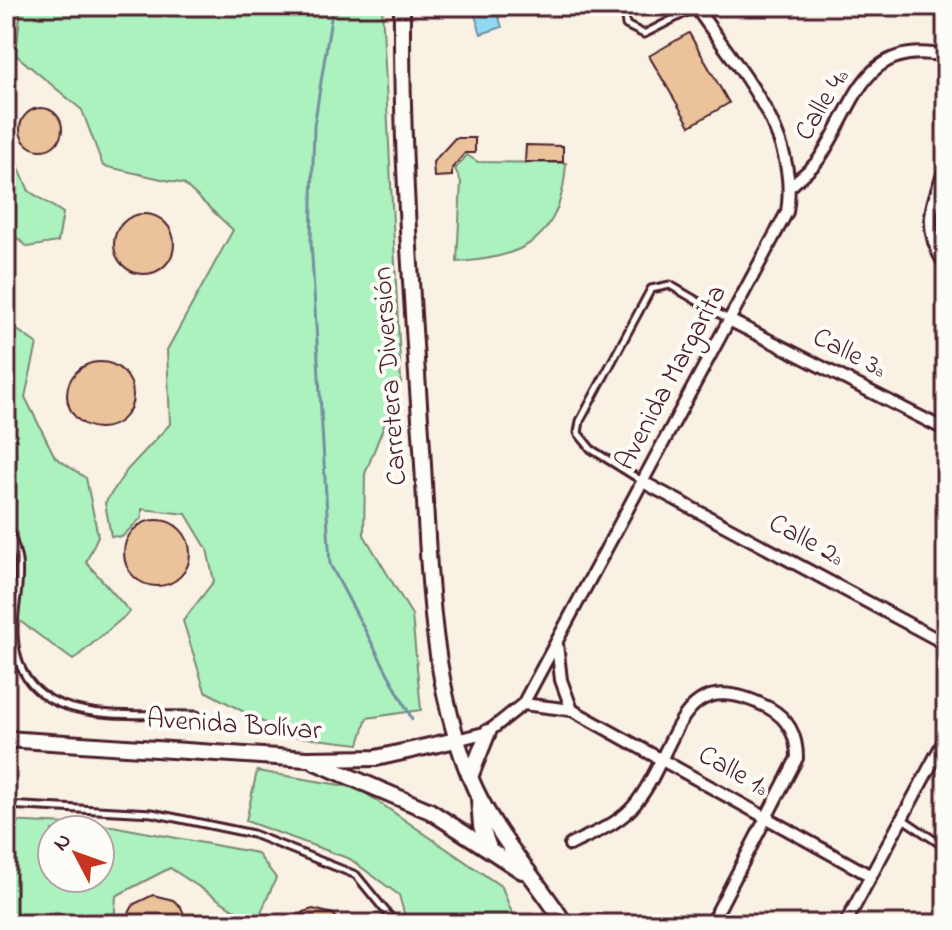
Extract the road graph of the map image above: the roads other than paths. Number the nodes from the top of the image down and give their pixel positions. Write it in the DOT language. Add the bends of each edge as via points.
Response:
graph roads {
  1 [pos="402,6"];
  2 [pos="624,6"];
  3 [pos="695,7"];
  4 [pos="946,56"];
  5 [pos="946,168"];
  6 [pos="792,185"];
  7 [pos="946,266"];
  8 [pos="731,321"];
  9 [pos="946,430"];
  10 [pos="643,482"];
  11 [pos="6,522"];
  12 [pos="557,644"];
  13 [pos="946,644"];
  14 [pos="523,704"];
  15 [pos="572,710"];
  16 [pos="197,715"];
  17 [pos="488,732"];
  18 [pos="946,737"];
  19 [pos="6,739"];
  20 [pos="456,740"];
  21 [pos="307,759"];
  22 [pos="662,760"];
  23 [pos="470,778"];
  24 [pos="479,798"];
  25 [pos="6,805"];
  26 [pos="768,819"];
  27 [pos="902,819"];
  28 [pos="570,845"];
  29 [pos="946,848"];
  30 [pos="489,849"];
  31 [pos="528,876"];
  32 [pos="871,876"];
  33 [pos="396,924"];
  34 [pos="565,924"];
  35 [pos="711,924"];
  36 [pos="845,924"];
  1 -- 20 [label="main road, Carretera Diversión" via="408,252 431,583 441,683"];
  2 -- 3 [label="lane" via="626,25 644,34"];
  3 -- 6 [label="street, Avenida Margarita" via="751,87 787,153"];
  4 -- 6 [label="street, Calle 4ª" via="906,53 870,72 818,161"];
  5 -- 7 [label="street" via="929,207 936,250"];
  6 -- 8 [label="street, Avenida Margarita" via="787,212"];
  8 -- 9 [label="street, Calle 3ª"];
  8 -- 10 [label="street, Avenida Margarita"];
  8 -- 10 [label="lane" via="670,285 651,289 578,433 591,449"];
  10 -- 12 [label="street, Avenida Margarita"];
  10 -- 13 [label="street, Calle 2ª"];
  11 -- 16 [label="lane" via="19,562 14,630 18,664 31,688 73,711"];
  12 -- 14 [label="street, Avenida Margarita"];
  12 -- 15 [label="street" via="561,680"];
  14 -- 15 [label="street"];
  14 -- 17 [label="street, Avenida Margarita"];
  15 -- 22 [label="street, Calle 1ª"];
  17 -- 20 [label="street, Avenida Margarita"];
  17 -- 23 [label="main road"];
  18 -- 27 [label="street"];
  19 -- 21 [label="main road, Avenida Bolívar"];
  20 -- 21 [label="main road, Avenida Bolívar" via="376,758"];
  20 -- 23 [label="main road, Carretera Diversión"];
  21 -- 30 [label="main road" via="412,802"];
  22 -- 26 [label="street, Calle 1ª"];
  22 -- 26 [label="street" via="686,714 705,696 731,692 771,710 794,734 797,758"];
  22 -- 28 [label="street" via="626,815"];
  23 -- 24 [label="main road, Carretera Diversión"];
  24 -- 30 [label="main road"];
  24 -- 31 [label="main road"];
  25 -- 33 [label="lane" via="152,813 253,834 356,875"];
  26 -- 32 [label="street, Calle 1ª"];
  26 -- 35 [label="street"];
  27 -- 29 [label="lane"];
  27 -- 32 [label="street"];
  30 -- 31 [label="main road"];
  31 -- 34 [label="main road"];
  32 -- 36 [label="street"];
}
